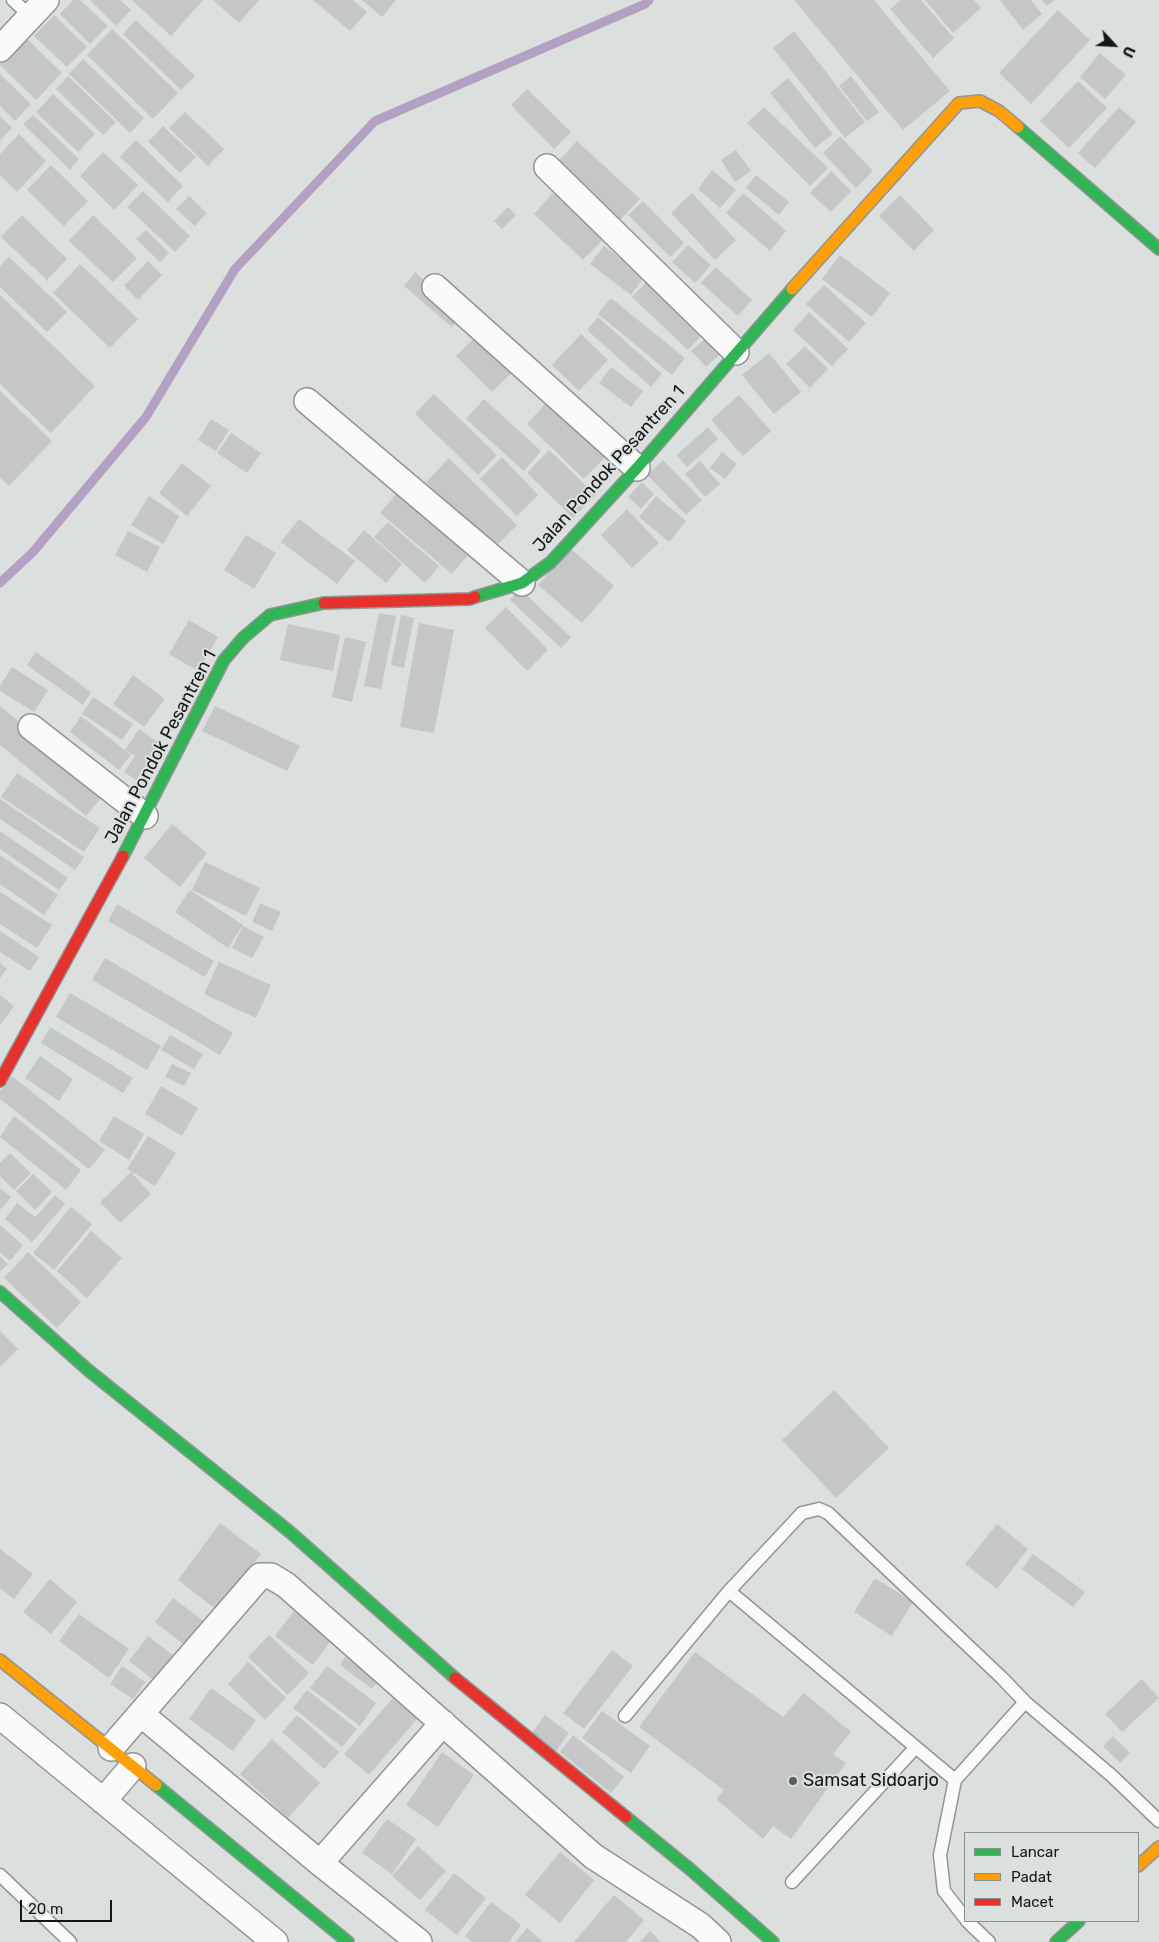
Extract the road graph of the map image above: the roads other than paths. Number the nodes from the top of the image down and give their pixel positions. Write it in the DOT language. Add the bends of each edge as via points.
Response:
graph roads {
  1 [pos="30,5"];
  2 [pos="0,49"];
  3 [pos="547,167"];
  4 [pos="1159,249"];
  5 [pos="435,287"];
  6 [pos="736,352"];
  7 [pos="308,401"];
  8 [pos="637,468"];
  9 [pos="522,582"];
  10 [pos="31,727"];
  11 [pos="145,816"];
  12 [pos="0,1081"];
  13 [pos="0,1292"];
  14 [pos="729,1591"];
  15 [pos="0,1660"];
  16 [pos="1025,1702"];
  17 [pos="141,1714"];
  18 [pos="0,1716"];
  19 [pos="625,1716"];
  20 [pos="443,1723"];
  21 [pos="111,1748"];
  22 [pos="915,1748"];
  23 [pos="132,1766"];
  24 [pos="955,1780"];
  25 [pos="103,1801"];
  26 [pos="1159,1821"];
  27 [pos="1159,1847"];
  28 [pos="320,1862"];
  29 [pos="1139,1865"];
  30 [pos="0,1875"];
  31 [pos="792,1882"];
  32 [pos="964,1916"];
  33 [pos="969,1922"];
  34 [pos="1078,1922"];
  35 [pos="70,1942"];
  36 [pos="275,1942"];
  37 [pos="348,1942"];
  38 [pos="419,1942"];
  39 [pos="718,1942"];
  40 [pos="773,1942"];
  41 [pos="989,1942"];
  42 [pos="1056,1942"];
  1 -- 2 [label="street"];
  3 -- 6 [label="street"];
  4 -- 6 [label="street, Jalan Pondok Pesantren 1" via="1000,111 980,101 960,103"];
  5 -- 8 [label="street"];
  6 -- 8 [label="street, Jalan Pondok Pesantren 1"];
  7 -- 9 [label="street"];
  8 -- 9 [label="street, Jalan Pondok Pesantren 1" via="552,562"];
  9 -- 11 [label="street, Jalan Pondok Pesantren 1" via="470,599 321,603 270,615 224,660"];
  10 -- 11 [label="street"];
  11 -- 12 [label="street, Jalan Pondok Pesantren 1"];
  13 -- 40 [label="street" via="88,1370 290,1532 470,1691 691,1870"];
  14 -- 16 [label="lane" via="802,1513 819,1509 828,1513"];
  14 -- 19 [label="lane"];
  14 -- 22 [label="lane"];
  15 -- 21 [label="street"];
  16 -- 24 [label="lane"];
  16 -- 26 [label="lane"];
  17 -- 20 [label="street" via="260,1576 271,1576"];
  17 -- 21 [label="street"];
  17 -- 28 [label="street"];
  18 -- 25 [label="street"];
  20 -- 28 [label="street"];
  20 -- 39 [label="street" via="593,1856 701,1926"];
  21 -- 23 [label="street"];
  22 -- 24 [label="lane"];
  22 -- 31 [label="lane"];
  23 -- 25 [label="street"];
  23 -- 37 [label="street"];
  24 -- 32 [label="lane" via="940,1855 944,1891"];
  25 -- 36 [label="street"];
  27 -- 29 [label="street"];
  28 -- 38 [label="street"];
  30 -- 35 [label="lane"];
  33 -- 41 [label="lane"];
  34 -- 42 [label="street"];
}
